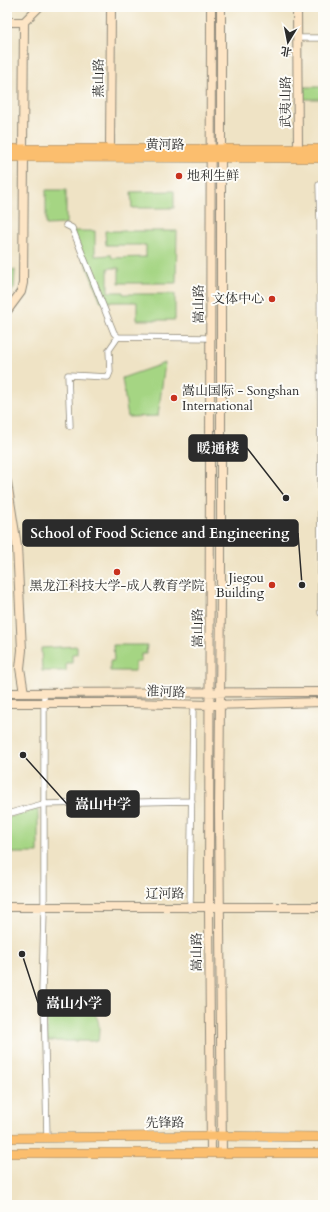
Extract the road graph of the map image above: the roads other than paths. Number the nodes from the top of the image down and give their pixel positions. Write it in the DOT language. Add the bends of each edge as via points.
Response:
graph roads {
  1 [pos="40,7"];
  2 [pos="111,7"];
  3 [pos="211,7"];
  4 [pos="221,7"];
  5 [pos="297,7"];
  6 [pos="7,22"];
  7 [pos="24,22"];
  8 [pos="298,38"];
  9 [pos="323,38"];
  10 [pos="110,148"];
  11 [pos="7,149"];
  12 [pos="298,149"];
  13 [pos="323,149"];
  14 [pos="24,153"];
  15 [pos="211,153"];
  16 [pos="221,153"];
  17 [pos="7,157"];
  18 [pos="323,158"];
  19 [pos="323,185"];
  20 [pos="322,222"];
  21 [pos="66,225"];
  22 [pos="7,311"];
  23 [pos="118,337"];
  24 [pos="211,338"];
  25 [pos="322,353"];
  26 [pos="70,426"];
  27 [pos="322,446"];
  28 [pos="7,482"];
  29 [pos="323,613"];
  30 [pos="24,692"];
  31 [pos="210,692"];
  32 [pos="220,692"];
  33 [pos="323,692"];
  34 [pos="7,693"];
  35 [pos="44,693"];
  36 [pos="323,702"];
  37 [pos="7,703"];
  38 [pos="44,703"];
  39 [pos="193,705"];
  40 [pos="210,705"];
  41 [pos="220,705"];
  42 [pos="192,801"];
  43 [pos="43,804"];
  44 [pos="7,814"];
  45 [pos="7,907"];
  46 [pos="323,907"];
  47 [pos="190,908"];
  48 [pos="209,908"];
  49 [pos="220,908"];
  50 [pos="44,909"];
  51 [pos="7,911"];
  52 [pos="323,911"];
  53 [pos="210,1136"];
  54 [pos="222,1137"];
  55 [pos="323,1137"];
  56 [pos="7,1138"];
  57 [pos="47,1138"];
  58 [pos="7,1153"];
  59 [pos="211,1153"];
  60 [pos="222,1153"];
  61 [pos="323,1153"];
  1 -- 7 [label="main road"];
  2 -- 10 [label="main road, 燕山路"];
  3 -- 15 [label="main road, 嵩山路"];
  4 -- 16 [label="main road, 嵩山路"];
  5 -- 8 [label="main road, 武夷山路"];
  6 -- 7 [label="main road"];
  7 -- 14 [label="main road"];
  8 -- 9 [label="street"];
  8 -- 12 [label="main road, 武夷山路"];
  10 -- 14 [label="main road, 黄河路"];
  10 -- 15 [label="main road, 黄河路"];
  11 -- 14 [label="main road, 黄河路"];
  12 -- 13 [label="main road, 黄河路"];
  12 -- 16 [label="main road, 黄河路"];
  14 -- 15 [label="main road, 黄河路"];
  14 -- 17 [label="main road, 黄河路"];
  14 -- 22 [label="main road" via="22,283 21,292"];
  15 -- 16 [label="main road, 黄河路"];
  15 -- 24 [label="main road, 嵩山路"];
  16 -- 18 [label="main road, 黄河路"];
  16 -- 32 [label="main road, 嵩山路"];
  19 -- 20 [label="street" via="319,185"];
  20 -- 25 [label="street"];
  21 -- 23 [label="street" via="72,228 114,333"];
  23 -- 24 [label="street"];
  23 -- 26 [label="street" via="109,350 108,377 68,375"];
  24 -- 31 [label="main road, 嵩山路"];
  25 -- 27 [label="street"];
  27 -- 29 [label="street"];
  28 -- 30 [label="main road" via="17,546 22,650 20,668"];
  30 -- 34 [label="main road, 淮河路"];
  30 -- 35 [label="main road, 淮河路"];
  31 -- 32 [label="main road, 淮河路"];
  31 -- 35 [label="main road, 淮河路"];
  31 -- 40 [label="main road, 嵩山路"];
  32 -- 33 [label="main road, 淮河路"];
  32 -- 41 [label="main road, 嵩山路"];
  35 -- 38 [label="street"];
  36 -- 41 [label="main road, 淮河路"];
  37 -- 38 [label="main road, 淮河路"];
  38 -- 39 [label="main road, 淮河路"];
  38 -- 43 [label="street"];
  39 -- 40 [label="main road, 淮河路"];
  39 -- 42 [label="street"];
  40 -- 41 [label="main road, 淮河路"];
  40 -- 48 [label="main road, 嵩山路"];
  41 -- 49 [label="main road, 嵩山路"];
  42 -- 43 [label="street"];
  42 -- 47 [label="street"];
  43 -- 44 [label="street"];
  43 -- 50 [label="street"];
  45 -- 50 [label="main road, 辽河路"];
  46 -- 49 [label="main road, 辽河路"];
  47 -- 48 [label="main road, 辽河路"];
  47 -- 50 [label="main road, 辽河路"];
  48 -- 49 [label="main road, 辽河路"];
  48 -- 53 [label="main road, 嵩山路"];
  49 -- 52 [label="main road, 辽河路"];
  49 -- 54 [label="main road, 嵩山路"];
  50 -- 51 [label="main road, 辽河路"];
  50 -- 57 [label="street" via="42,993"];
  53 -- 54 [label="main road, 先锋路"];
  53 -- 57 [label="main road, 先锋路"];
  53 -- 59 [label="main road, 嵩山路"];
  54 -- 55 [label="main road, 先锋路"];
  54 -- 60 [label="main road, 嵩山路"];
  56 -- 57 [label="main road, 先锋路"];
  58 -- 59 [label="main road"];
  59 -- 60 [label="main road"];
  60 -- 61 [label="main road"];
}
